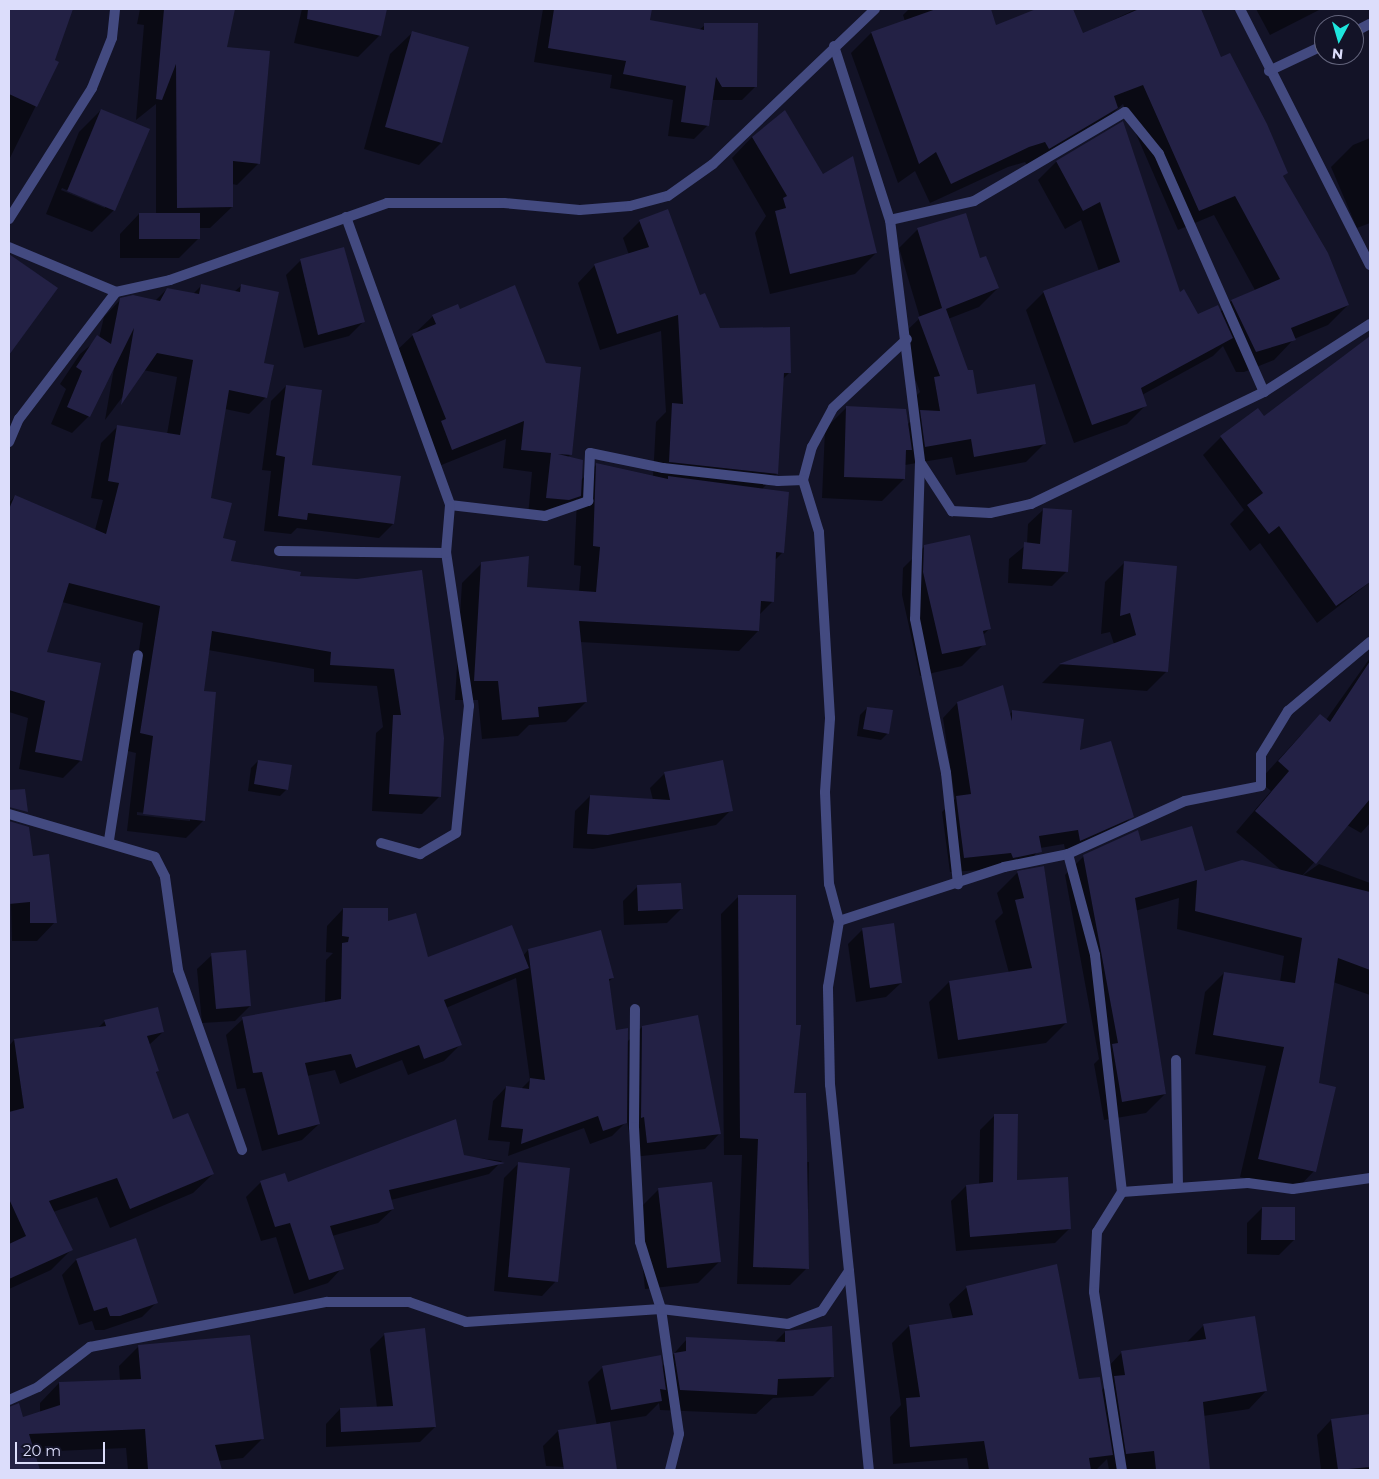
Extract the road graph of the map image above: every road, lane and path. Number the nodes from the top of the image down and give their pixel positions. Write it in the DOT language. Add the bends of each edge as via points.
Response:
graph roads {
  1 [pos="115,9"];
  2 [pos="875,9"];
  3 [pos="1240,9"];
  4 [pos="834,46"];
  5 [pos="1314,50"];
  6 [pos="1268,71"];
  7 [pos="346,217"];
  8 [pos="9,219"];
  9 [pos="890,220"];
  10 [pos="9,246"];
  11 [pos="1370,265"];
  12 [pos="116,292"];
  13 [pos="1370,324"];
  14 [pos="907,338"];
  15 [pos="1264,392"];
  16 [pos="9,442"];
  17 [pos="920,462"];
  18 [pos="803,480"];
  19 [pos="450,505"];
  20 [pos="279,551"];
  21 [pos="446,553"];
  22 [pos="1370,642"];
  23 [pos="138,655"];
  24 [pos="9,814"];
  25 [pos="109,840"];
  26 [pos="380,843"];
  27 [pos="1068,854"];
  28 [pos="958,884"];
  29 [pos="839,921"];
  30 [pos="635,1009"];
  31 [pos="1176,1060"];
  32 [pos="242,1150"];
  33 [pos="1370,1178"];
  34 [pos="1178,1184"];
  35 [pos="1122,1192"];
  36 [pos="849,1272"];
  37 [pos="661,1309"];
  38 [pos="9,1400"];
  39 [pos="670,1470"];
  40 [pos="869,1470"];
  41 [pos="1122,1470"];
  1 -- 8 [label="street" via="112,38 92,88"];
  2 -- 4 [label="street"];
  3 -- 6 [label="street"];
  4 -- 7 [label="street" via="713,164 668,196 630,206 580,210 504,202 387,203"];
  4 -- 9 [label="street"];
  5 -- 6 [label="street"];
  6 -- 11 [label="street"];
  7 -- 12 [label="street" via="170,280"];
  7 -- 19 [label="street"];
  9 -- 14 [label="street"];
  9 -- 15 [label="street" via="974,201 1125,112 1159,154"];
  10 -- 12 [label="street"];
  12 -- 16 [label="street" via="19,419"];
  13 -- 15 [label="street"];
  14 -- 17 [label="street"];
  14 -- 18 [label="street" via="833,408 812,447"];
  15 -- 17 [label="street" via="1031,504 990,513 952,511"];
  17 -- 28 [label="street" via="915,619 946,773"];
  18 -- 19 [label="street" via="778,481 663,468 590,453 588,501 545,516"];
  18 -- 29 [label="street" via="819,532 830,718 825,792 829,884"];
  19 -- 21 [label="street"];
  20 -- 21 [label="street"];
  21 -- 26 [label="street" via="469,706 456,832 420,854"];
  22 -- 27 [label="street" via="1288,711 1261,755 1261,786 1185,802"];
  23 -- 25 [label="street"];
  24 -- 25 [label="street"];
  25 -- 32 [label="street" via="155,857 165,877 178,970"];
  27 -- 28 [label="street" via="1004,867"];
  27 -- 35 [label="street" via="1095,955"];
  28 -- 29 [label="street"];
  29 -- 36 [label="street" via="828,987 830,1085"];
  30 -- 37 [label="street" via="634,1127 640,1242"];
  31 -- 34 [label="street"];
  33 -- 34 [label="street" via="1293,1189 1248,1182"];
  34 -- 35 [label="street"];
  35 -- 41 [label="street" via="1097,1232 1094,1292"];
  36 -- 37 [label="street" via="822,1311 788,1324"];
  36 -- 40 [label="street"];
  37 -- 38 [label="street" via="466,1322 409,1302 327,1302 90,1347 38,1386"];
  37 -- 39 [label="street" via="679,1434"];
}
